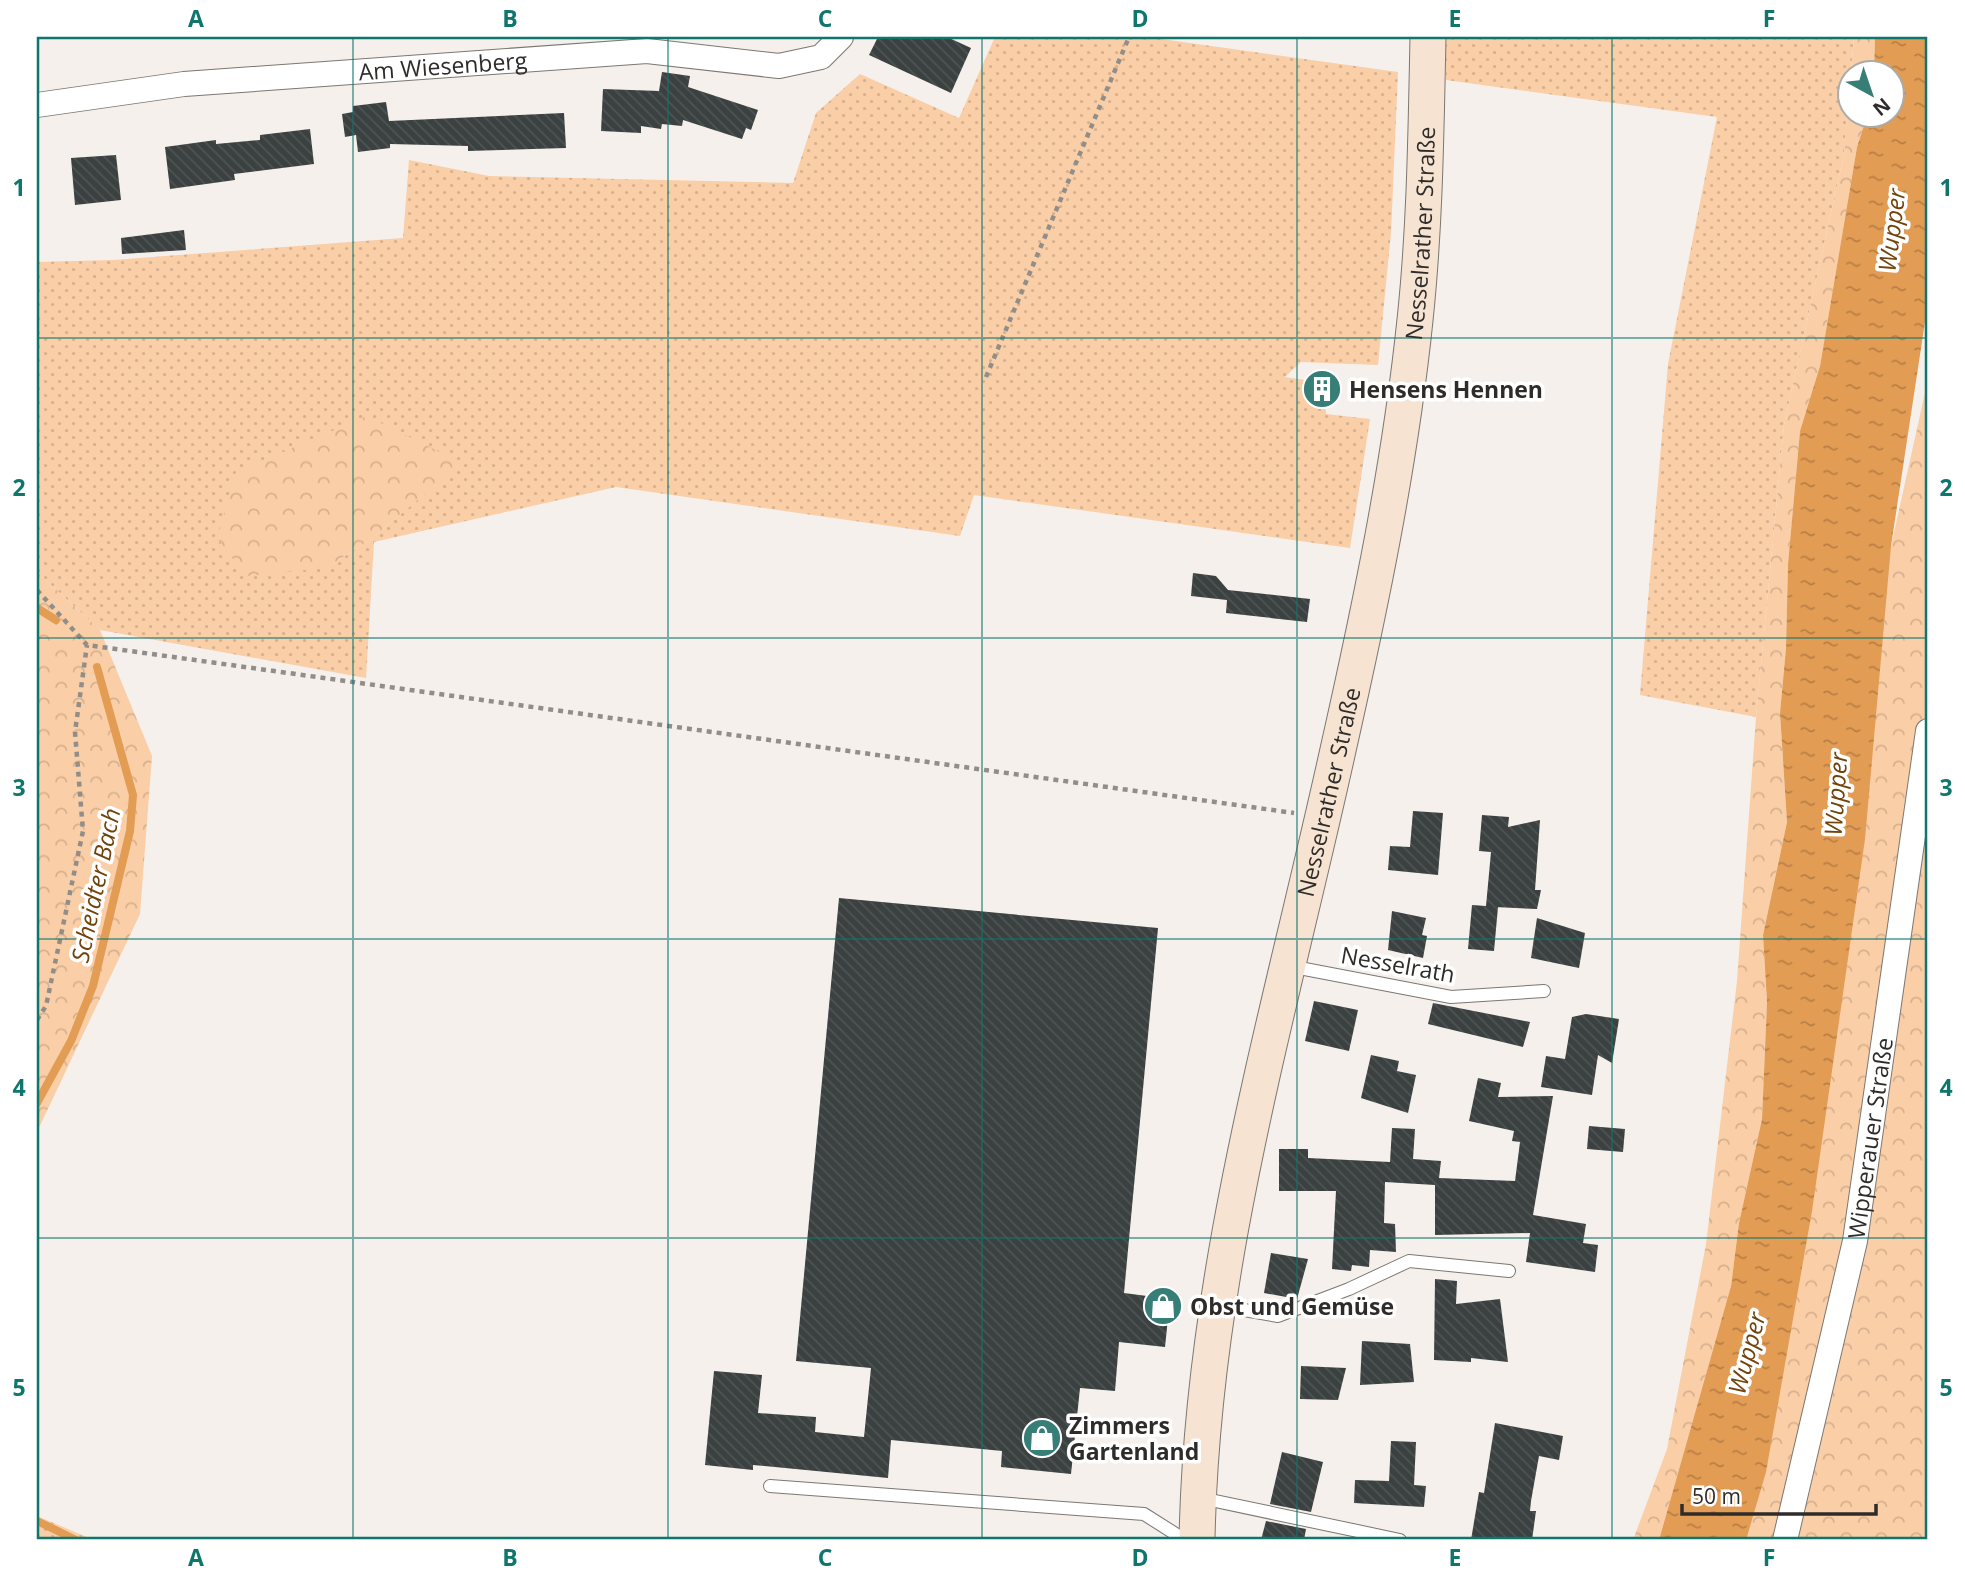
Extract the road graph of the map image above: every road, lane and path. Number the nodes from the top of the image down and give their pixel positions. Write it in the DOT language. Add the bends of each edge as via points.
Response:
graph roads {
  1 [pos="841,37"];
  2 [pos="1129,37"];
  3 [pos="1428,37"];
  4 [pos="37,105"];
  5 [pos="986,377"];
  6 [pos="37,590"];
  7 [pos="87,645"];
  8 [pos="1928,731"];
  9 [pos="1299,814"];
  10 [pos="1288,966"];
  11 [pos="1544,991"];
  12 [pos="37,1020"];
  13 [pos="1509,1271"];
  14 [pos="1217,1306"];
  15 [pos="770,1486"];
  16 [pos="1198,1497"];
  17 [pos="1185,1540"];
  18 [pos="1197,1540"];
  19 [pos="1399,1540"];
  20 [pos="1785,1540"];
  1 -- 4 [label="street, Am Wiesenberg" via="821,57 779,66 647,51 184,84"];
  2 -- 5 [label="path"];
  3 -- 10 [label="main road, Nesselrather Straße" via="1415,318 1398,453"];
  6 -- 7 [label="path"];
  7 -- 9 [label="path"];
  7 -- 12 [label="path" via="75,732 83,831 46,1006"];
  8 -- 20 [label="street, Wipperauer Straße" via="1856,1241"];
  10 -- 11 [label="lane, Nesselrath" via="1451,997"];
  10 -- 14 [label="main road, Nesselrather Straße" via="1223,1259"];
  13 -- 14 [label="lane" via="1409,1261 1278,1316"];
  14 -- 16 [label="main road, Nesselrather Straße" via="1202,1419"];
  15 -- 17 [label="lane" via="1144,1514"];
  16 -- 18 [label="main road, Nesselrather Straße"];
  16 -- 19 [label="lane"];
}
